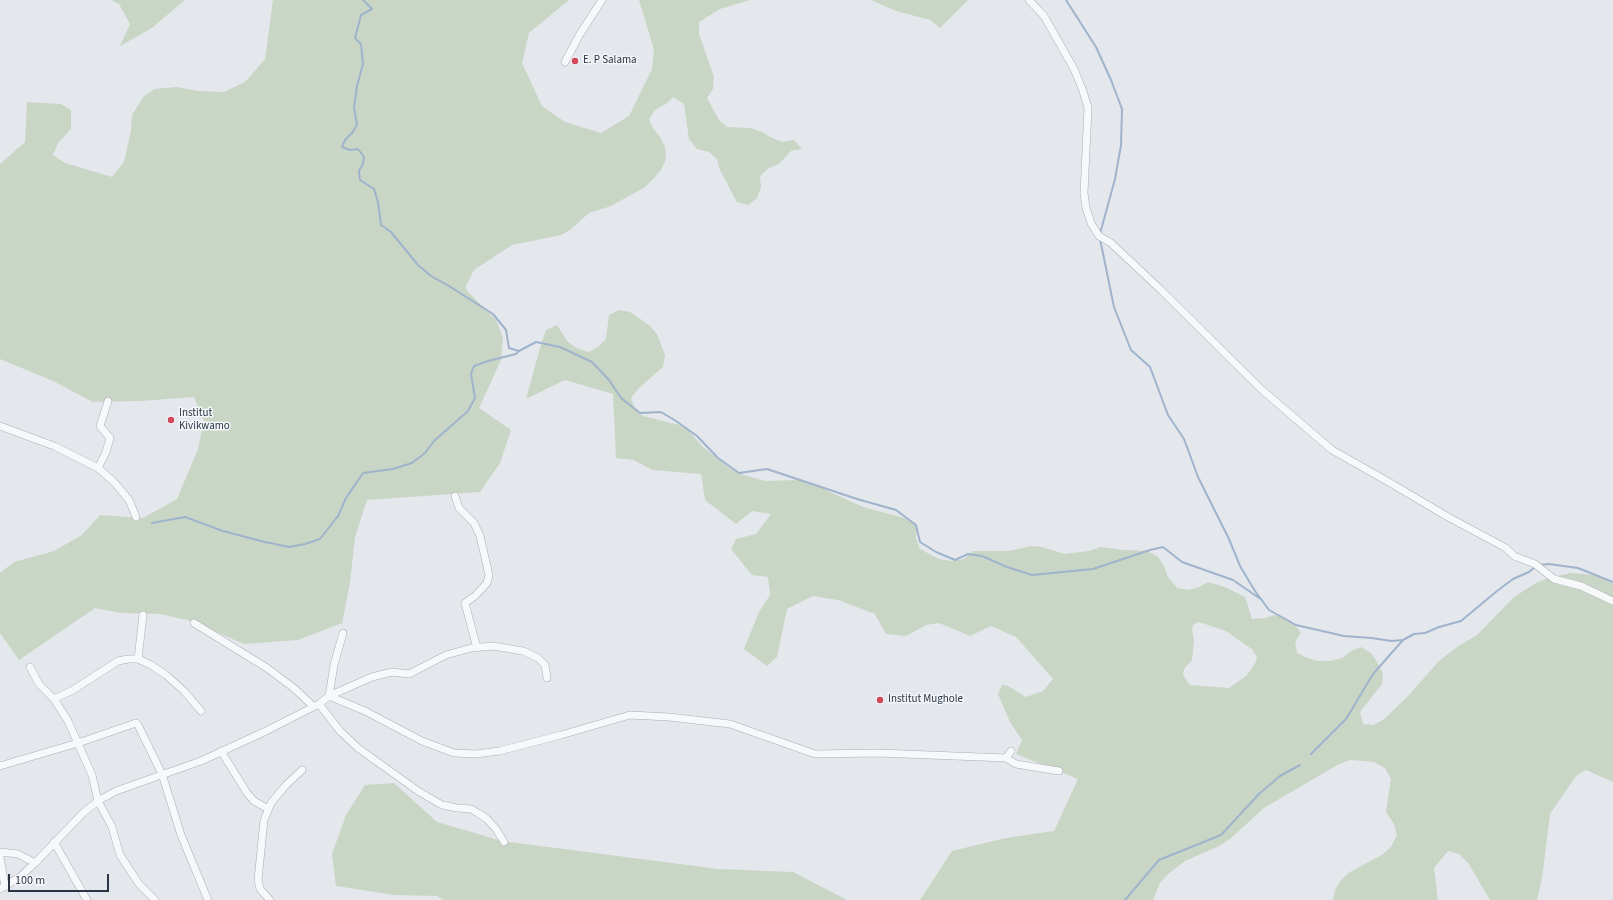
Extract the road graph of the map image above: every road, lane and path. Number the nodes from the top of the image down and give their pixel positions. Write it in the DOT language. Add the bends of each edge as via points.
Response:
graph roads {
  1 [pos="602,0"];
  2 [pos="1029,0"];
  3 [pos="565,62"];
  4 [pos="108,401"];
  5 [pos="0,426"];
  6 [pos="98,468"];
  7 [pos="456,496"];
  8 [pos="136,517"];
  9 [pos="1613,601"];
  10 [pos="143,615"];
  11 [pos="194,623"];
  12 [pos="343,632"];
  13 [pos="477,648"];
  14 [pos="138,659"];
  15 [pos="30,667"];
  16 [pos="547,678"];
  17 [pos="329,696"];
  18 [pos="54,699"];
  19 [pos="316,705"];
  20 [pos="201,711"];
  21 [pos="78,743"];
  22 [pos="221,751"];
  23 [pos="1011,751"];
  24 [pos="1006,758"];
  25 [pos="0,766"];
  26 [pos="302,770"];
  27 [pos="1059,771"];
  28 [pos="162,774"];
  29 [pos="98,800"];
  30 [pos="268,809"];
  31 [pos="54,842"];
  32 [pos="504,842"];
  33 [pos="0,852"];
  34 [pos="0,857"];
  35 [pos="35,863"];
  36 [pos="2,888"];
  37 [pos="86,900"];
  38 [pos="155,900"];
  39 [pos="208,900"];
  40 [pos="270,900"];
  1 -- 3 [label="street"];
  2 -- 9 [label="street" via="1044,16 1074,69 1083,91 1088,108 1084,193 1091,224 1099,236 1116,247 1261,389 1332,450 1506,548 1514,556 1537,566 1554,579 1581,586"];
  4 -- 6 [label="street" via="100,426 110,438"];
  5 -- 6 [label="street" via="54,446"];
  6 -- 8 [label="street" via="129,500"];
  7 -- 13 [label="street" via="459,508 474,523 480,536 489,574 483,588 465,603"];
  10 -- 14 [label="street"];
  11 -- 19 [label="street" via="268,668"];
  12 -- 17 [label="street"];
  13 -- 16 [label="street" via="493,646 523,651 538,658 545,665"];
  13 -- 17 [label="street" via="446,655 409,674 392,672 372,677"];
  14 -- 18 [label="street" via="118,661"];
  14 -- 20 [label="street" via="166,675"];
  15 -- 18 [label="street" via="39,684"];
  17 -- 19 [label="street"];
  17 -- 24 [label="street" via="365,710 422,741 454,753 499,751 630,715 730,724 815,754 878,753"];
  18 -- 21 [label="street"];
  19 -- 22 [label="street"];
  19 -- 32 [label="street" via="358,748 418,791 442,804 472,809 487,819"];
  21 -- 25 [label="street"];
  21 -- 28 [label="street" via="136,723"];
  21 -- 29 [label="street" via="92,775"];
  22 -- 28 [label="street" via="201,761"];
  22 -- 30 [label="street" via="247,793 254,801"];
  23 -- 24 [label="street"];
  24 -- 27 [label="street" via="1016,764"];
  26 -- 30 [label="street" via="286,785"];
  28 -- 29 [label="street"];
  28 -- 39 [label="street" via="181,835"];
  29 -- 31 [label="street"];
  29 -- 38 [label="street" via="112,827 120,855 139,884"];
  30 -- 40 [label="street" via="264,820 258,880 260,889"];
  31 -- 35 [label="street"];
  31 -- 37 [label="street"];
  33 -- 35 [label="street" via="18,854"];
  34 -- 36 [label="street"];
  35 -- 36 [label="street"];
}
